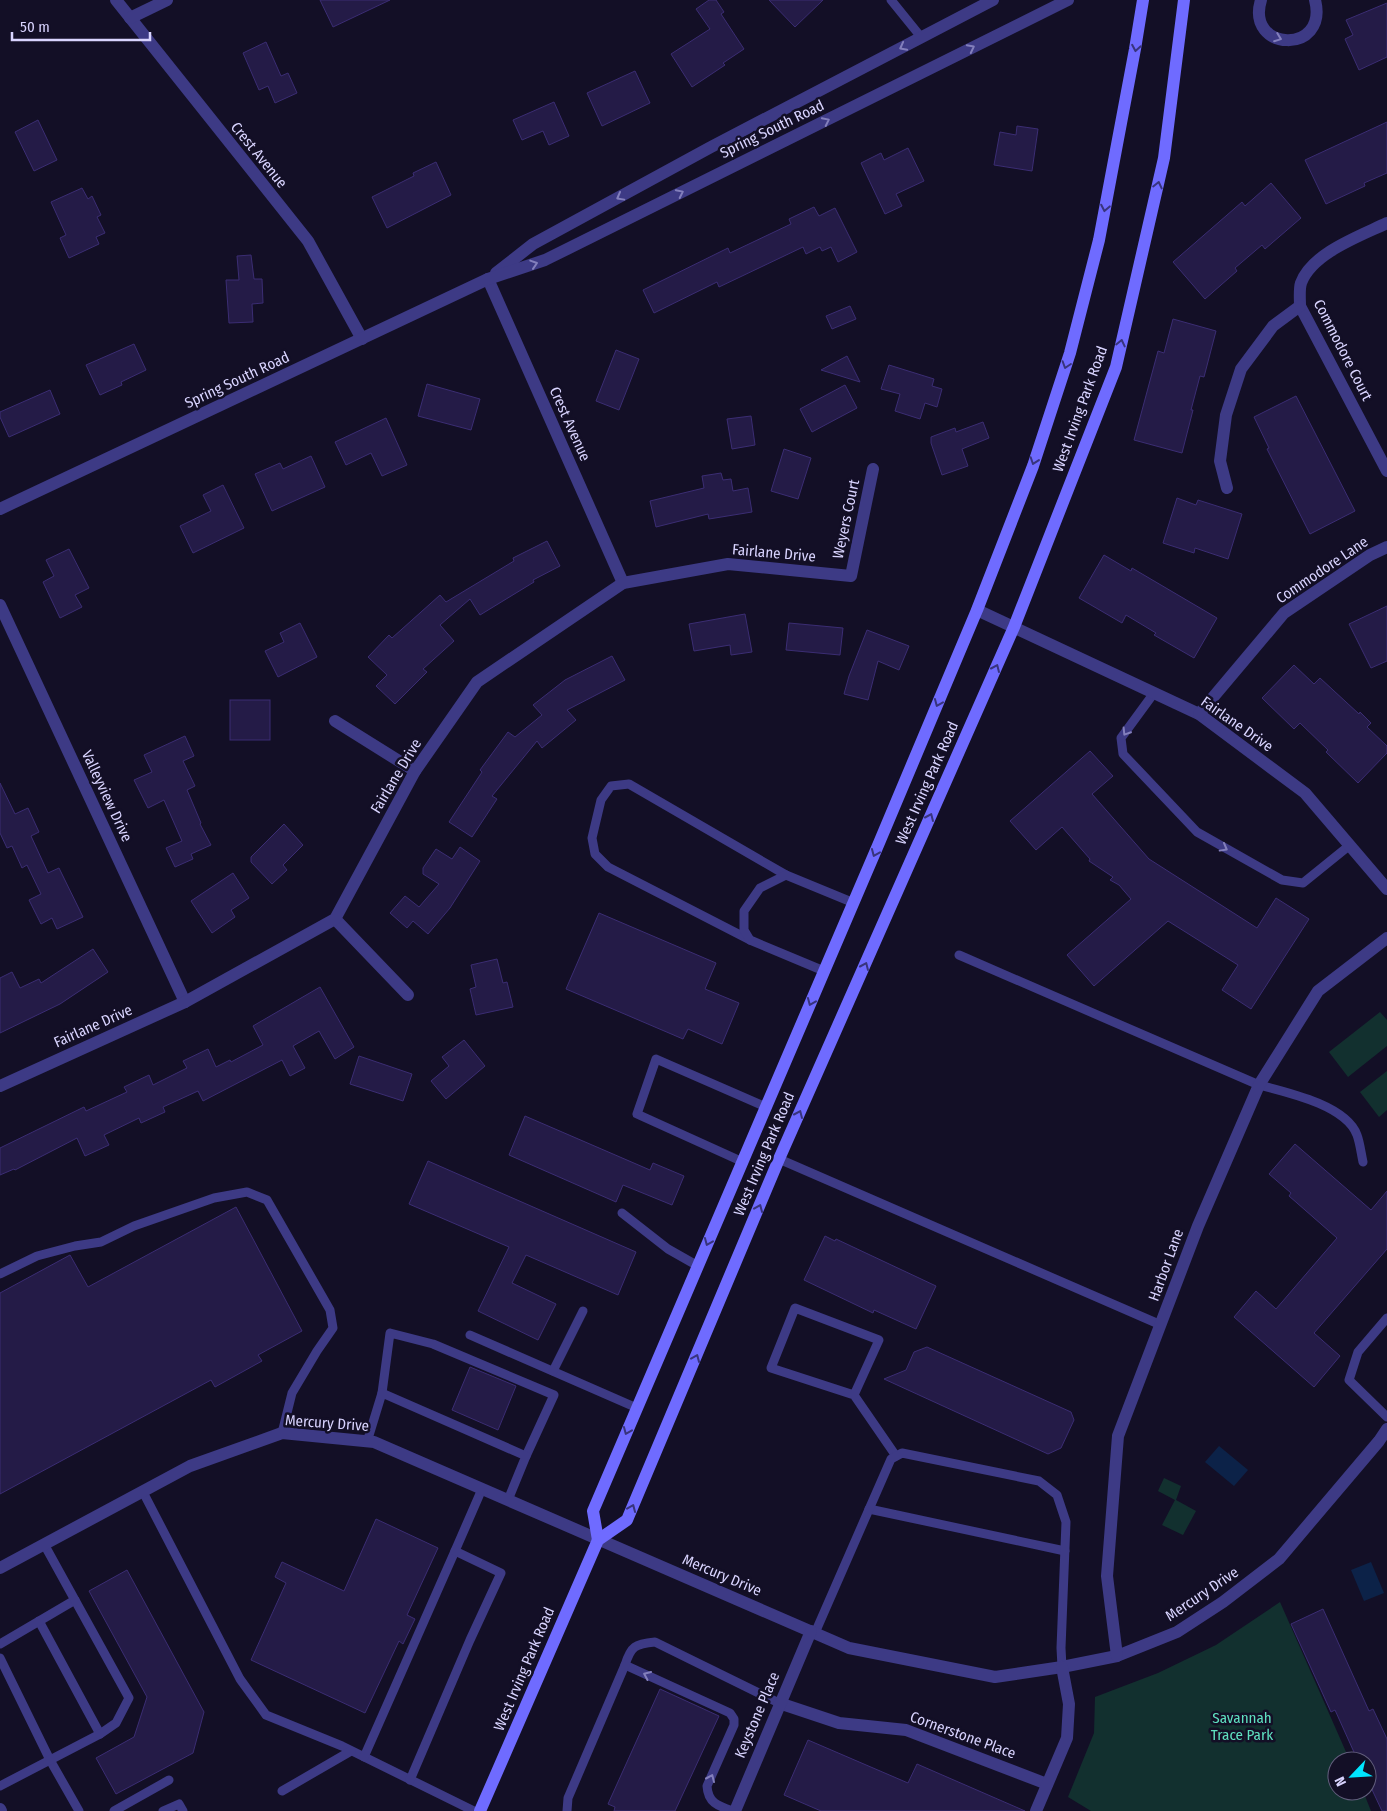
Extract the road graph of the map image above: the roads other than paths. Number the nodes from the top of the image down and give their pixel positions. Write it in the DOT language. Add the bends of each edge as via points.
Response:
graph roads {
  1 [pos="116,0"];
  2 [pos="167,0"];
  3 [pos="891,0"];
  4 [pos="993,0"];
  5 [pos="1068,0"];
  6 [pos="1143,0"];
  7 [pos="1184,0"];
  8 [pos="1261,0"];
  9 [pos="1315,0"];
  10 [pos="130,18"];
  11 [pos="921,37"];
  12 [pos="1387,223"];
  13 [pos="488,279"];
  14 [pos="1300,306"];
  15 [pos="362,339"];
  16 [pos="873,469"];
  17 [pos="1387,471"];
  18 [pos="1227,488"];
  19 [pos="0,509"];
  20 [pos="1387,546"];
  21 [pos="851,576"];
  22 [pos="623,583"];
  23 [pos="0,605"];
  24 [pos="977,610"];
  25 [pos="1014,627"];
  26 [pos="1154,693"];
  27 [pos="1199,714"];
  28 [pos="335,721"];
  29 [pos="415,771"];
  30 [pos="1350,845"];
  31 [pos="786,875"];
  32 [pos="1387,889"];
  33 [pos="854,903"];
  34 [pos="335,919"];
  35 [pos="1387,938"];
  36 [pos="750,940"];
  37 [pos="959,954"];
  38 [pos="824,971"];
  39 [pos="408,995"];
  40 [pos="185,1002"];
  41 [pos="1259,1085"];
  42 [pos="0,1086"];
  43 [pos="766,1107"];
  44 [pos="779,1159"];
  45 [pos="742,1162"];
  46 [pos="1363,1162"];
  47 [pos="622,1213"];
  48 [pos="698,1266"];
  49 [pos="0,1274"];
  50 [pos="583,1312"];
  51 [pos="1387,1318"];
  52 [pos="1161,1325"];
  53 [pos="470,1335"];
  54 [pos="553,1371"];
  55 [pos="382,1393"];
  56 [pos="854,1395"];
  57 [pos="637,1408"];
  58 [pos="1387,1417"];
  59 [pos="1387,1429"];
  60 [pos="282,1433"];
  61 [pos="367,1442"];
  62 [pos="1383,1443"];
  63 [pos="526,1456"];
  64 [pos="896,1456"];
  65 [pos="482,1489"];
  66 [pos="142,1492"];
  67 [pos="508,1500"];
  68 [pos="869,1509"];
  69 [pos="598,1540"];
  70 [pos="44,1544"];
  71 [pos="455,1551"];
  72 [pos="1065,1551"];
  73 [pos="0,1568"];
  74 [pos="75,1600"];
  75 [pos="39,1621"];
  76 [pos="813,1632"];
  77 [pos="0,1644"];
  78 [pos="1117,1656"];
  79 [pos="0,1658"];
  80 [pos="625,1665"];
  81 [pos="1062,1667"];
  82 [pos="779,1703"];
  83 [pos="100,1734"];
  84 [pos="351,1751"];
  85 [pos="364,1757"];
  86 [pos="50,1760"];
  87 [pos="169,1780"];
  88 [pos="410,1780"];
  89 [pos="1047,1784"];
  90 [pos="0,1786"];
  91 [pos="282,1792"];
  92 [pos="79,1811"];
  93 [pos="114,1811"];
  94 [pos="163,1811"];
  95 [pos="183,1811"];
  96 [pos="474,1811"];
  97 [pos="480,1811"];
  98 [pos="567,1811"];
  99 [pos="734,1811"];
  100 [pos="1036,1811"];
  1 -- 10 [label="street, Crest Avenue"];
  2 -- 10 [label="street"];
  3 -- 11 [label="lane"];
  4 -- 11 [label="street, Spring South Road"];
  13 -- 5 [label="street, Spring South Road, one-way" via="545,260"];
  6 -- 24 [label="main road, West Irving Park Road, one-way" via="1099,240 1070,353 1033,466"];
  25 -- 7 [label="main road, West Irving Park Road, one-way" via="1116,367 1164,158"];
  8 -- 9 [label="street, one-way" via="1258,17 1262,26 1276,39 1286,41 1305,36 1312,28 1316,20"];
  10 -- 15 [label="street, Crest Avenue" via="308,241"];
  11 -- 13 [label="street, Spring South Road, one-way" via="533,244"];
  12 -- 14 [label="street, Commodore Court" via="1339,246 1311,266 1300,284"];
  13 -- 15 [label="street, Spring South Road"];
  13 -- 22 [label="street, Crest Avenue"];
  14 -- 17 [label="street, Commodore Court"];
  14 -- 18 [label="street" via="1273,326 1241,369 1226,415 1220,461"];
  15 -- 19 [label="street, Spring South Road"];
  16 -- 21 [label="street, Weyers Court"];
  20 -- 27 [label="street, Commodore Lane" via="1284,613"];
  21 -- 22 [label="street, Fairlane Drive" via="728,564"];
  22 -- 29 [label="street, Fairlane Drive" via="477,682"];
  23 -- 40 [label="street, Valleyview Drive"];
  24 -- 25 [label="street, Fairlane Drive"];
  24 -- 33 [label="main road, West Irving Park Road, one-way"];
  25 -- 26 [label="street, Fairlane Drive"];
  44 -- 25 [label="main road, West Irving Park Road, one-way"];
  26 -- 27 [label="street, Fairlane Drive"];
  26 -- 30 [label="lane, one-way" via="1121,738 1123,754 1197,832 1282,880 1303,883"];
  27 -- 30 [label="street, Fairlane Drive" via="1305,793"];
  28 -- 29 [label="street"];
  29 -- 34 [label="street, Fairlane Drive"];
  30 -- 32 [label="street, Fairlane Drive"];
  31 -- 33 [label="lane"];
  31 -- 36 [label="lane" via="760,888 744,911 744,930"];
  31 -- 36 [label="lane" via="629,784 611,786 601,800 592,838 595,854 608,867"];
  33 -- 38 [label="main road, West Irving Park Road"];
  34 -- 39 [label="street"];
  34 -- 40 [label="street, Fairlane Drive"];
  35 -- 41 [label="street, Harbor Lane" via="1318,992"];
  36 -- 38 [label="lane"];
  37 -- 41 [label="lane"];
  38 -- 43 [label="main road, West Irving Park Road, one-way"];
  40 -- 42 [label="street, Fairlane Drive"];
  41 -- 46 [label="lane" via="1322,1105 1345,1118 1357,1134"];
  41 -- 52 [label="street, Harbor Lane" via="1198,1226"];
  43 -- 45 [label="main road, West Irving Park Road"];
  43 -- 45 [label="lane" via="656,1059 637,1114"];
  44 -- 52 [label="lane"];
  69 -- 44 [label="main road, West Irving Park Road, one-way" via="627,1520"];
  45 -- 48 [label="main road, West Irving Park Road, one-way"];
  47 -- 48 [label="lane" via="668,1249"];
  48 -- 57 [label="main road, West Irving Park Road"];
  49 -- 60 [label="lane" via="37,1256 101,1242 134,1226 214,1198 247,1192 267,1200 330,1310 332,1328 292,1394"];
  50 -- 54 [label="lane"];
  51 -- 58 [label="lane" via="1358,1352 1349,1380"];
  52 -- 78 [label="street, Harbor Lane" via="1118,1436 1107,1576"];
  53 -- 54 [label="lane"];
  54 -- 57 [label="lane"];
  55 -- 61 [label="lane"];
  55 -- 63 [label="lane"];
  55 -- 63 [label="lane" via="390,1333 433,1344 554,1396"];
  56 -- 56 [label="lane" via="879,1340 795,1308 771,1368"];
  56 -- 64 [label="lane"];
  57 -- 69 [label="main road, West Irving Park Road, one-way" via="593,1511"];
  59 -- 62 [label="street, Mercury Drive"];
  60 -- 61 [label="street, Mercury Drive"];
  60 -- 66 [label="street, Mercury Drive" via="190,1466"];
  61 -- 65 [label="street, Mercury Drive" via="374,1442"];
  62 -- 78 [label="street, Mercury Drive" via="1279,1559 1177,1632"];
  63 -- 67 [label="lane"];
  64 -- 68 [label="lane" via="891,1459"];
  64 -- 72 [label="lane" via="902,1453 1038,1480 1057,1495 1066,1522"];
  65 -- 67 [label="street, Mercury Drive"];
  65 -- 71 [label="lane"];
  66 -- 70 [label="street, Mercury Drive"];
  66 -- 84 [label="lane" via="240,1679 266,1715"];
  67 -- 69 [label="street, Mercury Drive"];
  68 -- 72 [label="lane"];
  68 -- 76 [label="lane"];
  69 -- 76 [label="street, Mercury Drive"];
  69 -- 97 [label="main road, West Irving Park Road"];
  70 -- 73 [label="street, Mercury Drive"];
  70 -- 74 [label="lane"];
  71 -- 85 [label="lane"];
  71 -- 88 [label="lane" via="501,1573"];
  72 -- 81 [label="lane"];
  74 -- 75 [label="lane"];
  74 -- 83 [label="lane" via="129,1698 116,1723"];
  75 -- 77 [label="lane"];
  75 -- 83 [label="lane"];
  76 -- 81 [label="street, Mercury Drive" via="849,1648 995,1677"];
  76 -- 82 [label="street, Keystone Place"];
  78 -- 81 [label="street, Mercury Drive"];
  79 -- 86 [label="lane"];
  80 -- 82 [label="lane" via="634,1646 655,1642"];
  80 -- 98 [label="lane" via="568,1798"];
  99 -- 80 [label="lane, one-way" via="713,1802 708,1797 707,1786 734,1725 730,1712"];
  81 -- 89 [label="street" via="1069,1704 1067,1738"];
  82 -- 89 [label="street, Cornerstone Place" via="839,1723 906,1730"];
  82 -- 99 [label="street, Keystone Place"];
  83 -- 86 [label="lane"];
  84 -- 85 [label="lane"];
  84 -- 91 [label="lane"];
  85 -- 88 [label="lane"];
  86 -- 90 [label="lane"];
  86 -- 92 [label="lane"];
  87 -- 93 [label="lane"];
  88 -- 96 [label="lane"];
  89 -- 100 [label="street"];
  94 -- 95 [label="lane" via="179,1804"];
}
